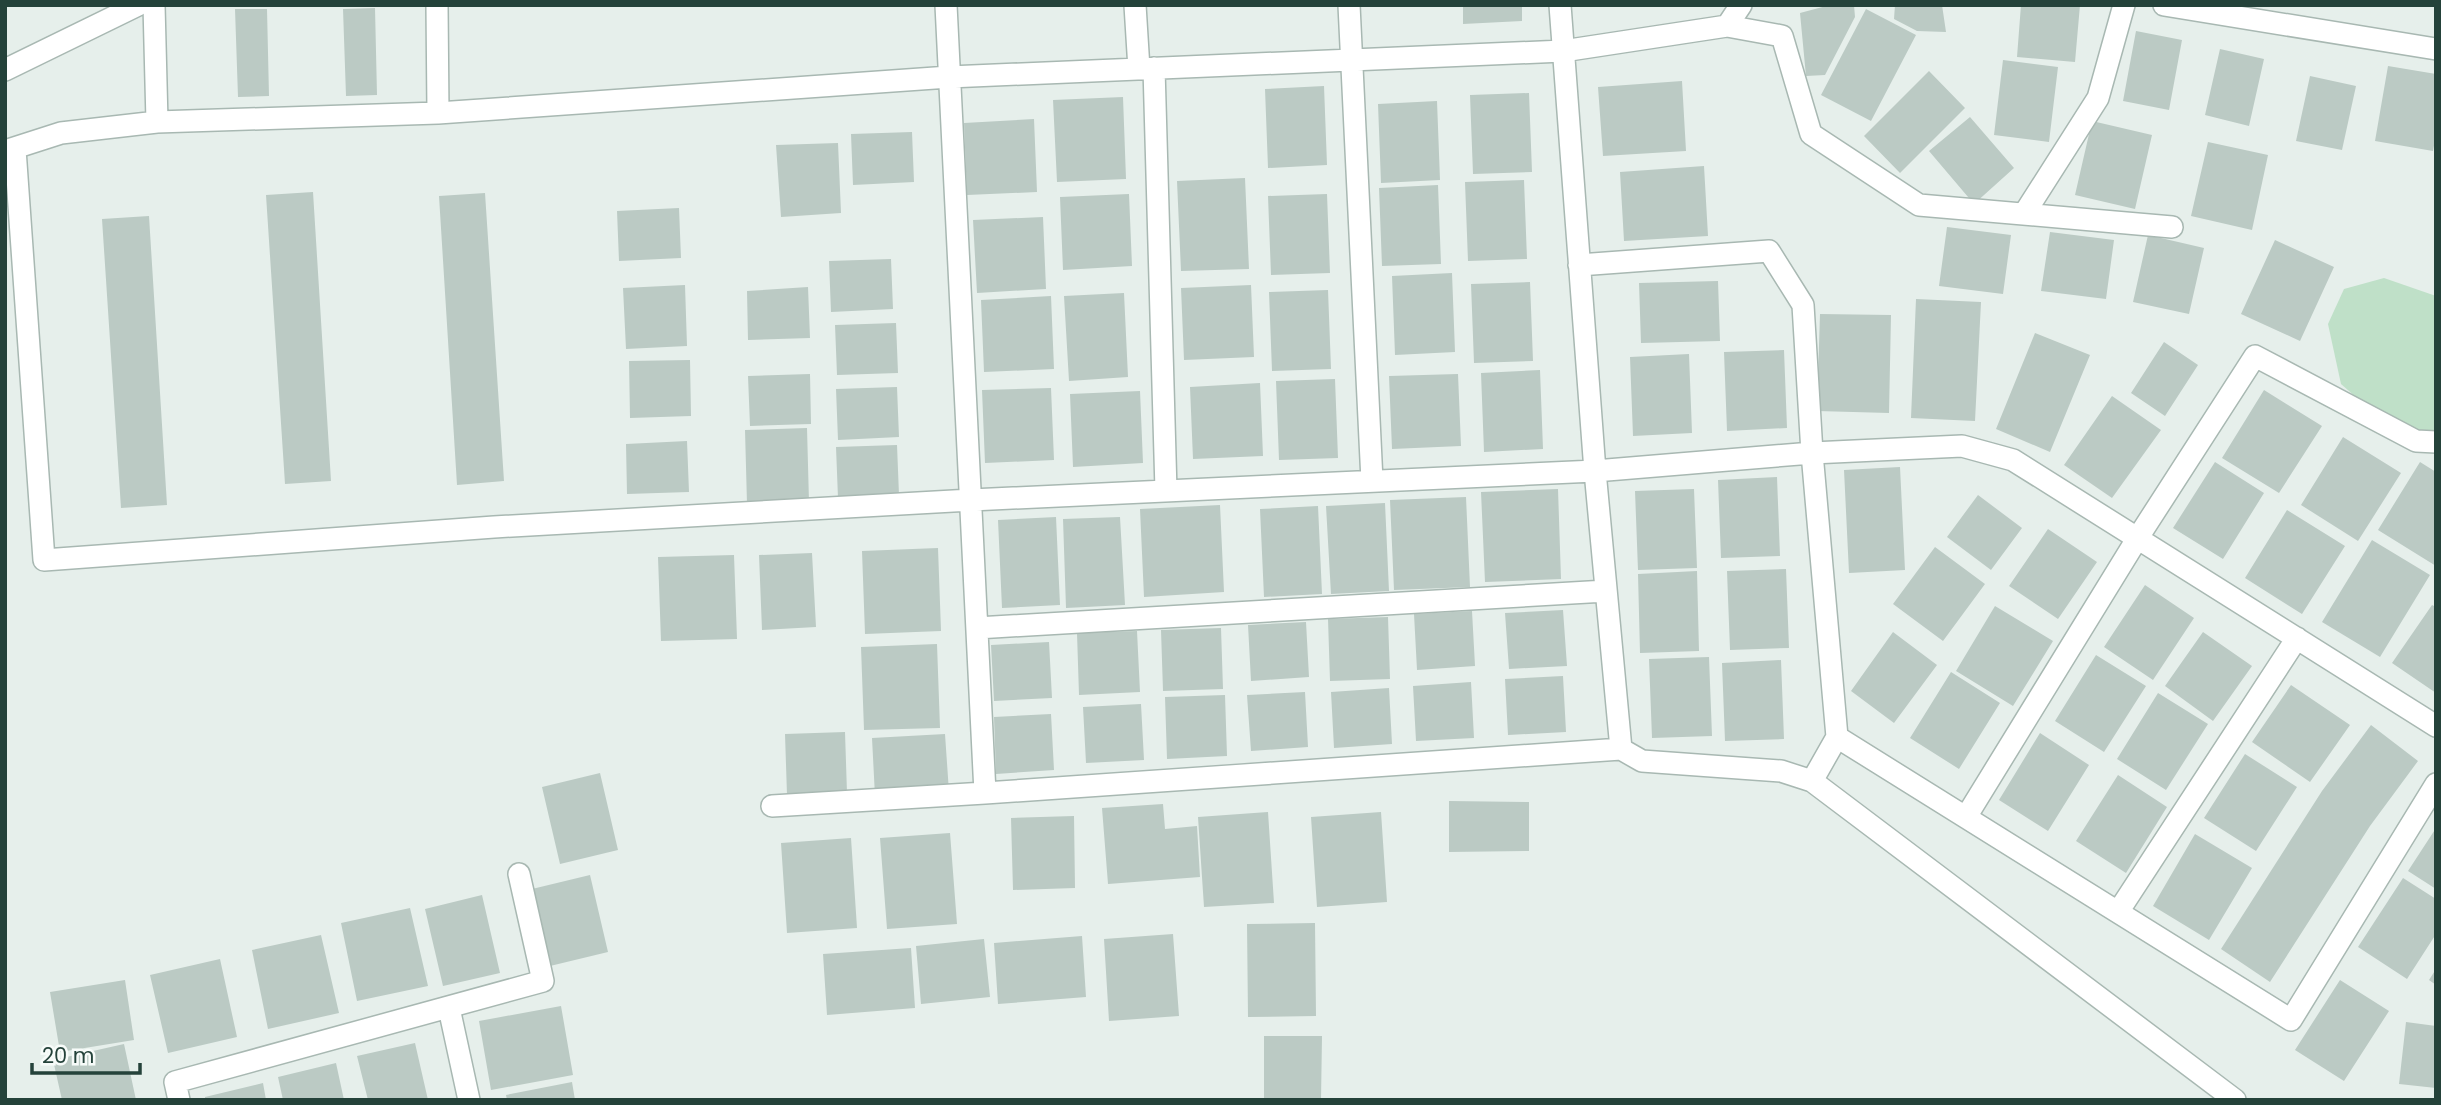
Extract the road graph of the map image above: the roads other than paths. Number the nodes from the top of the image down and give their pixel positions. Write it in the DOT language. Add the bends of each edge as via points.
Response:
graph roads {
  1 [pos="138,5"];
  2 [pos="154,5"];
  3 [pos="437,5"];
  4 [pos="946,5"];
  5 [pos="1135,5"];
  6 [pos="1349,5"];
  7 [pos="1560,5"];
  8 [pos="1741,5"];
  9 [pos="2124,5"];
  10 [pos="2164,5"];
  11 [pos="1727,26"];
  12 [pos="2436,49"];
  13 [pos="1563,51"];
  14 [pos="1352,60"];
  15 [pos="1146,68"];
  16 [pos="5,70"];
  17 [pos="949,77"];
  18 [pos="438,113"];
  19 [pos="157,122"];
  20 [pos="10,150"];
  21 [pos="2024,214"];
  22 [pos="2172,227"];
  23 [pos="1579,265"];
  24 [pos="2436,442"];
  25 [pos="1812,453"];
  26 [pos="1595,471"];
  27 [pos="1372,481"];
  28 [pos="1166,491"];
  29 [pos="971,500"];
  30 [pos="2137,539"];
  31 [pos="1606,591"];
  32 [pos="977,628"];
  33 [pos="2297,638"];
  34 [pos="2436,726"];
  35 [pos="1838,737"];
  36 [pos="1621,749"];
  37 [pos="1812,781"];
  38 [pos="2436,784"];
  39 [pos="985,793"];
  40 [pos="772,806"];
  41 [pos="1966,817"];
  42 [pos="519,874"];
  43 [pos="2118,912"];
  44 [pos="449,1008"];
  45 [pos="179,1100"];
  46 [pos="469,1100"];
  47 [pos="2235,1100"];
  1 -- 16 [label="street"];
  2 -- 19 [label="street"];
  3 -- 18 [label="street"];
  4 -- 17 [label="street"];
  5 -- 15 [label="street"];
  6 -- 14 [label="street"];
  7 -- 13 [label="street"];
  8 -- 11 [label="street"];
  9 -- 21 [label="street" via="2098,98"];
  10 -- 12 [label="street"];
  11 -- 13 [label="street"];
  11 -- 21 [label="street" via="1782,36 1811,134 1919,205"];
  13 -- 14 [label="street"];
  13 -- 23 [label="street"];
  14 -- 15 [label="street"];
  14 -- 27 [label="street"];
  15 -- 17 [label="street"];
  15 -- 28 [label="street"];
  17 -- 18 [label="street"];
  17 -- 29 [label="street"];
  18 -- 19 [label="street"];
  19 -- 20 [label="street" via="61,133"];
  20 -- 29 [label="street" via="44,560 495,527"];
  21 -- 22 [label="street"];
  23 -- 25 [label="street" via="1769,251 1803,305"];
  23 -- 26 [label="street"];
  24 -- 30 [label="street" via="2416,441 2255,356"];
  25 -- 26 [label="street"];
  25 -- 30 [label="street" via="1962,446 2013,460"];
  25 -- 35 [label="street"];
  26 -- 27 [label="street"];
  26 -- 31 [label="street"];
  27 -- 28 [label="street"];
  28 -- 29 [label="street"];
  29 -- 32 [label="street"];
  30 -- 33 [label="street"];
  30 -- 41 [label="street"];
  31 -- 32 [label="street"];
  31 -- 36 [label="street"];
  32 -- 39 [label="street"];
  33 -- 34 [label="street"];
  33 -- 43 [label="street"];
  35 -- 37 [label="street"];
  35 -- 41 [label="street"];
  36 -- 37 [label="street" via="1642,761 1781,771"];
  36 -- 39 [label="street"];
  37 -- 47 [label="street"];
  38 -- 43 [label="street" via="2291,1020"];
  39 -- 40 [label="street"];
  41 -- 43 [label="street"];
  42 -- 44 [label="street" via="543,981"];
  44 -- 45 [label="street" via="175,1082"];
  44 -- 46 [label="street"];
}
